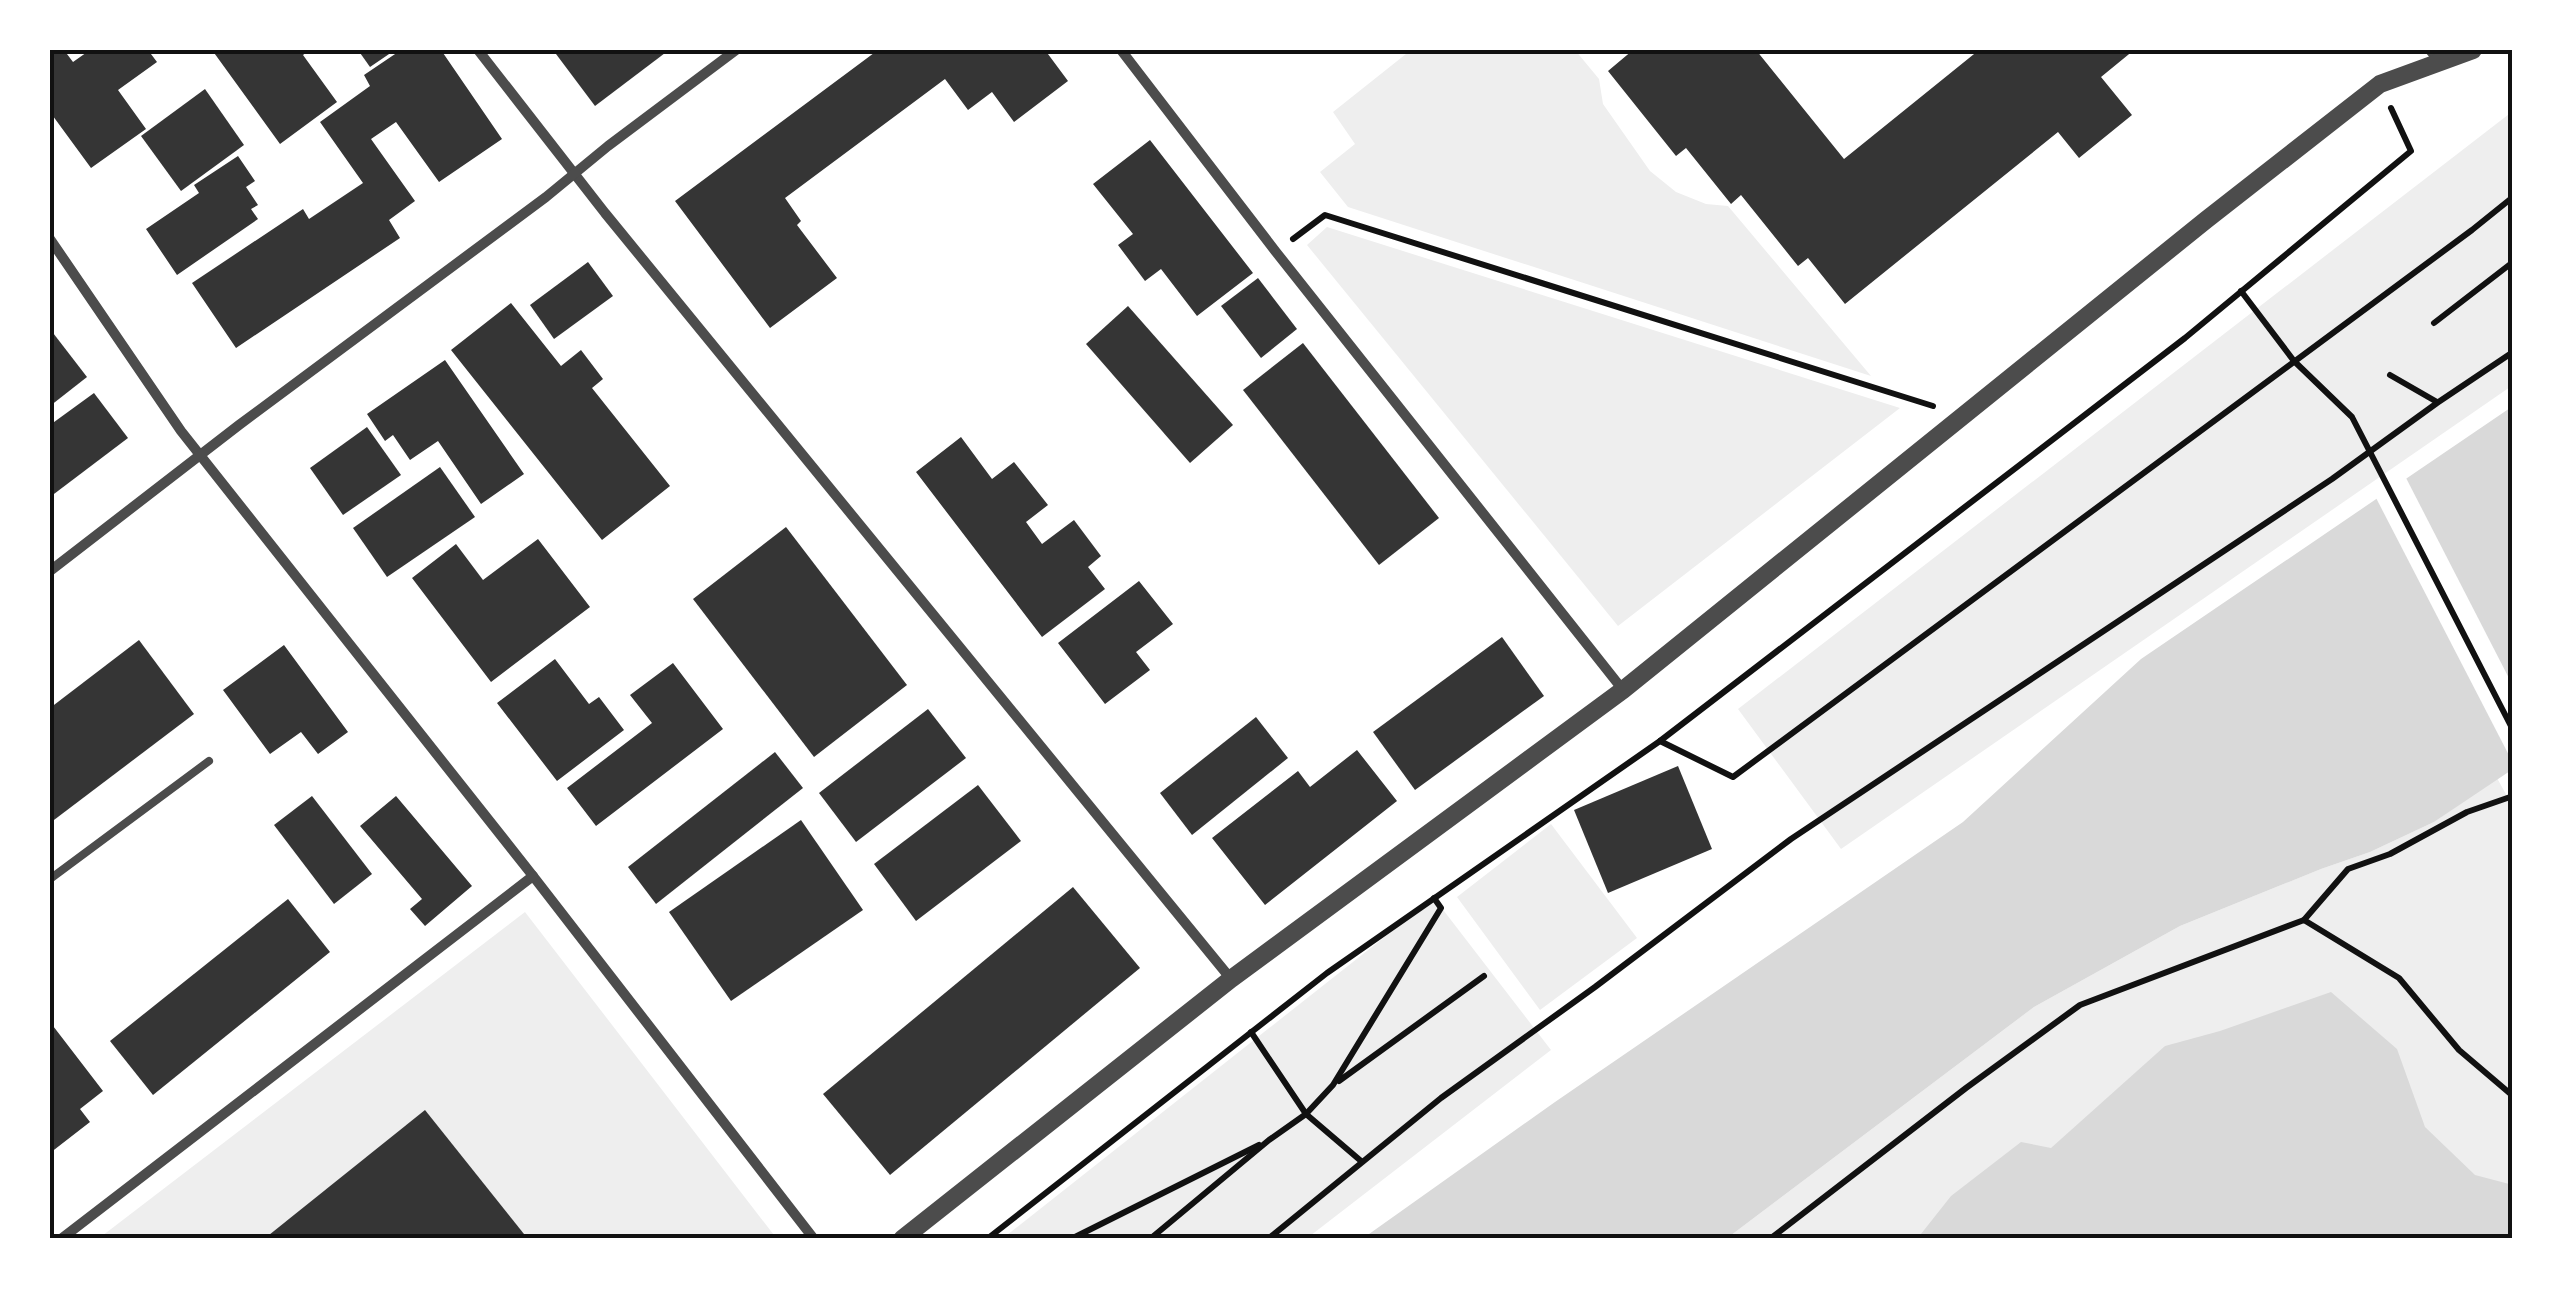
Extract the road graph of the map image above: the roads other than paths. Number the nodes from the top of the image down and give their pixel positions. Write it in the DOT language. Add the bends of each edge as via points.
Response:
graph roads {
  1 [pos="478,50"];
  2 [pos="736,50"];
  3 [pos="1121,50"];
  4 [pos="2473,50"];
  5 [pos="2435,56"];
  6 [pos="574,174"];
  7 [pos="50,239"];
  8 [pos="201,456"];
  9 [pos="50,571"];
  10 [pos="1623,690"];
  11 [pos="210,761"];
  12 [pos="533,876"];
  13 [pos="50,879"];
  14 [pos="1231,979"];
  15 [pos="61,1239"];
  16 [pos="814,1239"];
  17 [pos="902,1239"];
  1 -- 6 [label="street"];
  2 -- 6 [label="street"];
  3 -- 10 [label="street"];
  4 -- 5 [label="street"];
  5 -- 10 [label="street" via="2380,84"];
  6 -- 8 [label="street"];
  6 -- 14 [label="street"];
  7 -- 8 [label="street"];
  8 -- 9 [label="street"];
  8 -- 12 [label="street"];
  10 -- 14 [label="street"];
  11 -- 13 [label="lane"];
  12 -- 15 [label="street"];
  12 -- 16 [label="street"];
  14 -- 17 [label="street"];
}
